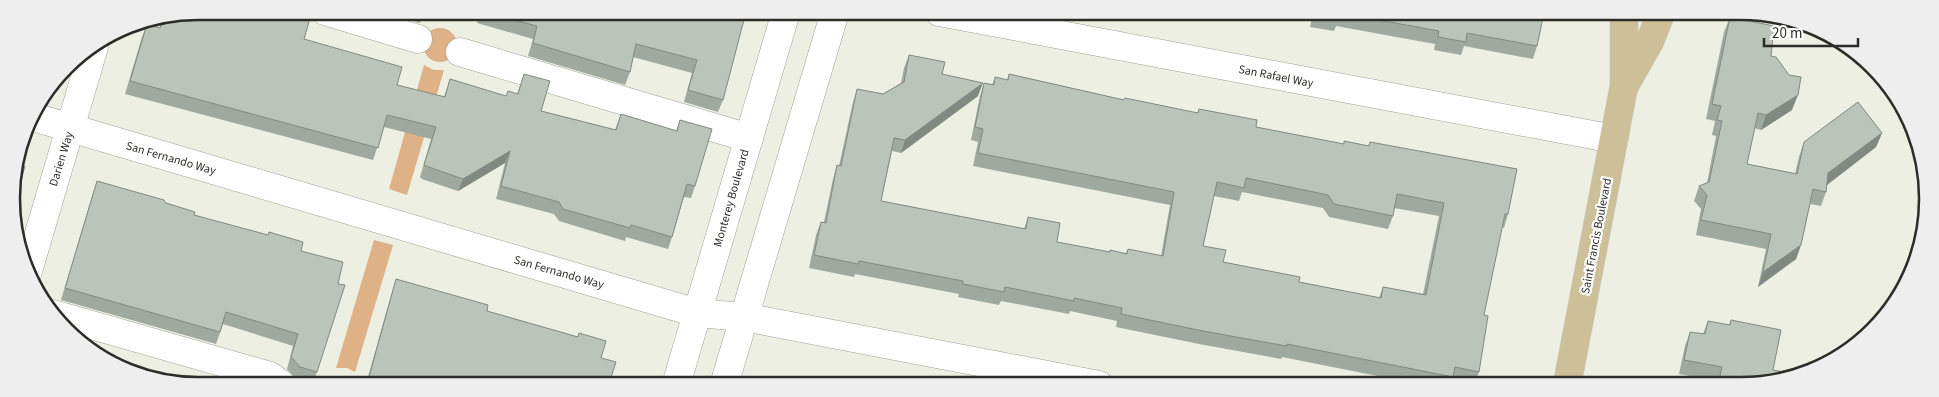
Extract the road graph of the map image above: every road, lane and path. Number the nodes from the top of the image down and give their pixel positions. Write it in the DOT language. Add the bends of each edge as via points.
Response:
graph roads {
  1 [pos="354,20"];
  2 [pos="784,20"];
  3 [pos="833,20"];
  4 [pos="981,20"];
  5 [pos="1624,20"];
  6 [pos="1658,20"];
  7 [pos="418,39"];
  8 [pos="460,52"];
  9 [pos="91,56"];
  10 [pos="1624,86"];
  11 [pos="39,119"];
  12 [pos="70,128"];
  13 [pos="749,138"];
  14 [pos="1614,139"];
  15 [pos="31,261"];
  16 [pos="697,313"];
  17 [pos="744,317"];
  18 [pos="65,318"];
  19 [pos="271,377"];
  20 [pos="678,377"];
  21 [pos="726,377"];
  22 [pos="1057,377"];
  23 [pos="1569,377"];
  1 -- 7 [label="street"];
  2 -- 13 [label="street, Monterey Boulevard"];
  3 -- 17 [label="street"];
  4 -- 14 [label="street, San Rafael Way"];
  5 -- 10 [label="main road, Saint Francis Boulevard"];
  6 -- 10 [label="main road, Saint Francis Boulevard"];
  8 -- 13 [label="street"];
  9 -- 12 [label="street, Darien Way"];
  10 -- 14 [label="main road, Saint Francis Boulevard"];
  11 -- 12 [label="street, San Fernando Way"];
  12 -- 15 [label="street, Darien Way"];
  12 -- 16 [label="street, San Fernando Way"];
  13 -- 16 [label="street, Monterey Boulevard"];
  14 -- 23 [label="main road, Saint Francis Boulevard"];
  16 -- 17 [label="street, San Fernando Way"];
  16 -- 20 [label="street, Monterey Boulevard"];
  17 -- 21 [label="street"];
  17 -- 22 [label="street, San Fernando Way"];
  18 -- 19 [label="street"];
}
